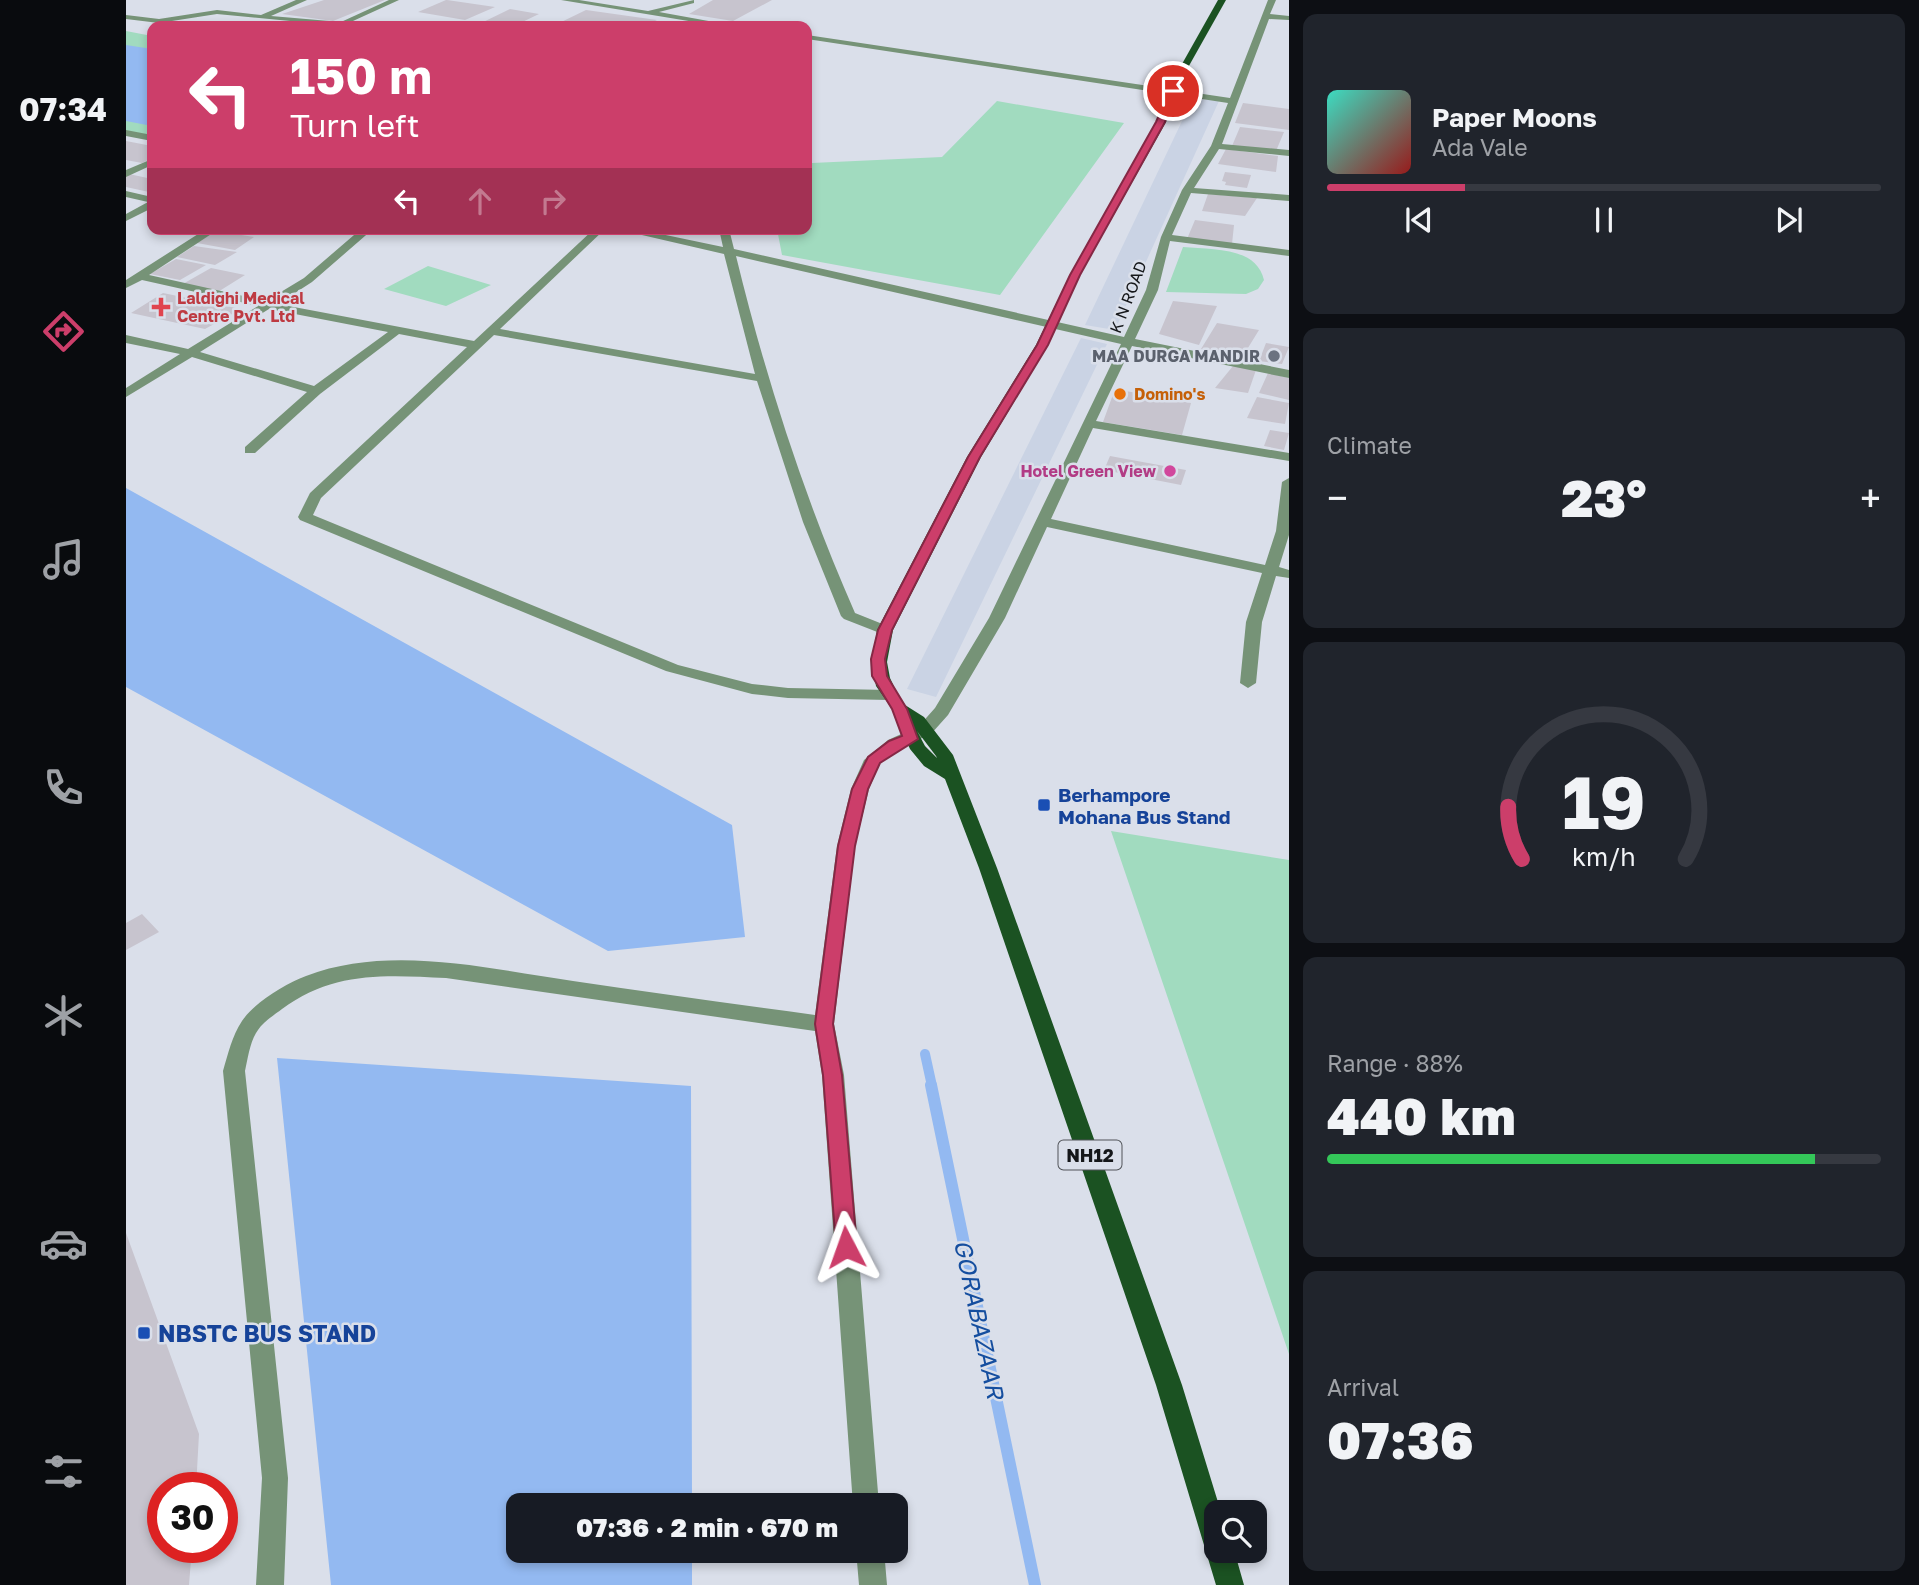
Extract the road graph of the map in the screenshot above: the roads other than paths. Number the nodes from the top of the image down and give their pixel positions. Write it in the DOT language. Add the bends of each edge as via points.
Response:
graph roads {
  1 [pos="303,0"];
  2 [pos="395,0"];
  3 [pos="565,0"];
  4 [pos="692,0"];
  5 [pos="1222,0"];
  6 [pos="1272,0"];
  7 [pos="645,14"];
  8 [pos="1266,16"];
  9 [pos="126,17"];
  10 [pos="262,17"];
  11 [pos="1289,18"];
  12 [pos="308,21"];
  13 [pos="349,21"];
  14 [pos="676,21"];
  15 [pos="681,21"];
  16 [pos="812,38"];
  17 [pos="1173,91"];
  18 [pos="1234,101"];
  19 [pos="126,133"];
  20 [pos="147,137"];
  21 [pos="1216,146"];
  22 [pos="1289,153"];
  23 [pos="147,164"];
  24 [pos="126,174"];
  25 [pos="1187,190"];
  26 [pos="126,194"];
  27 [pos="1289,198"];
  28 [pos="147,200"];
  29 [pos="147,205"];
  30 [pos="126,218"];
  31 [pos="205,235"];
  32 [pos="361,235"];
  33 [pos="594,235"];
  34 [pos="652,235"];
  35 [pos="725,235"];
  36 [pos="1166,237"];
  37 [pos="729,250"];
  38 [pos="1289,253"];
  39 [pos="131,281"];
  40 [pos="267,304"];
  41 [pos="1052,326"];
  42 [pos="397,330"];
  43 [pos="492,331"];
  44 [pos="126,339"];
  45 [pos="1129,341"];
  46 [pos="476,345"];
  47 [pos="190,353"];
  48 [pos="1289,373"];
  49 [pos="764,379"];
  50 [pos="316,391"];
  51 [pos="126,393"];
  52 [pos="1090,424"];
  53 [pos="250,450"];
  54 [pos="1289,457"];
  55 [pos="1289,482"];
  56 [pos="1043,522"];
  57 [pos="1271,570"];
  58 [pos="1289,573"];
  59 [pos="885,630"];
  60 [pos="1248,683"];
  61 [pos="895,702"];
  62 [pos="918,734"];
  63 [pos="824,1024"];
  64 [pos="865,1493"];
  65 [pos="1204,1500"];
  66 [pos="871,1563"];
  67 [pos="1224,1563"];
  68 [pos="270,1585"];
  69 [pos="873,1585"];
  70 [pos="1230,1585"];
  1 -- 10 [label="street"];
  2 -- 13 [label="street"];
  3 -- 7 [label="street"];
  4 -- 7 [label="street"];
  4 -- 15 [label="street"];
  5 -- 17 [label="main road, NH12"];
  6 -- 8 [label="street, K N ROAD"];
  7 -- 14 [label="street"];
  8 -- 11 [label="street"];
  8 -- 18 [label="street, K N ROAD"];
  9 -- 10 [label="street" via="159,21 206,12"];
  10 -- 12 [label="street"];
  16 -- 17 [label="street"];
  17 -- 18 [label="street"];
  17 -- 41 [label="main road, NH12" via="1161,122 1075,275"];
  18 -- 21 [label="street, K N ROAD"];
  19 -- 20 [label="street"];
  21 -- 22 [label="street"];
  21 -- 25 [label="street, K N ROAD"];
  23 -- 24 [label="street"];
  25 -- 27 [label="street"];
  25 -- 36 [label="street, K N ROAD"];
  26 -- 28 [label="street"];
  29 -- 30 [label="street"];
  31 -- 39 [label="street"];
  32 -- 40 [label="street" via="308,280"];
  33 -- 43 [label="street"];
  34 -- 37 [label="street"];
  35 -- 37 [label="street"];
  36 -- 38 [label="street"];
  36 -- 45 [label="street, K N ROAD" via="1152,290"];
  37 -- 41 [label="street"];
  37 -- 49 [label="street"];
  39 -- 40 [label="street"];
  40 -- 42 [label="street"];
  40 -- 47 [label="street"];
  41 -- 45 [label="street"];
  41 -- 59 [label="main road, NH12" via="974,457"];
  42 -- 46 [label="street"];
  42 -- 50 [label="street"];
  43 -- 46 [label="street"];
  43 -- 49 [label="street"];
  44 -- 47 [label="street"];
  45 -- 48 [label="street"];
  45 -- 52 [label="street, K N ROAD"];
  46 -- 61 [label="street" via="315,496 304,517 672,668 752,689"];
  47 -- 50 [label="street"];
  47 -- 51 [label="street"];
  49 -- 59 [label="street" via="768,404 824,561 849,616"];
  50 -- 53 [label="street"];
  52 -- 54 [label="street"];
  52 -- 56 [label="street, K N ROAD"];
  55 -- 57 [label="street" via="1283,531"];
  56 -- 57 [label="street"];
  56 -- 62 [label="street, K N ROAD" via="997,618 943,711"];
  57 -- 58 [label="street"];
  57 -- 60 [label="street" via="1254,622"];
  59 -- 61 [label="main road, NH12" via="878,659 880,676"];
  61 -- 62 [label="main road, NH12"];
  62 -- 63 [label="street" via="873,760 860,789 846,846"];
  62 -- 65 [label="main road, NH12" via="927,761 951,775 988,868 1169,1385"];
  63 -- 64 [label="street" via="833,1075"];
  63 -- 68 [label="street" via="446,971 393,968 312,979 249,1026 234,1071 275,1478"];
  66 -- 69 [label="street"];
  67 -- 70 [label="main road"];
}
